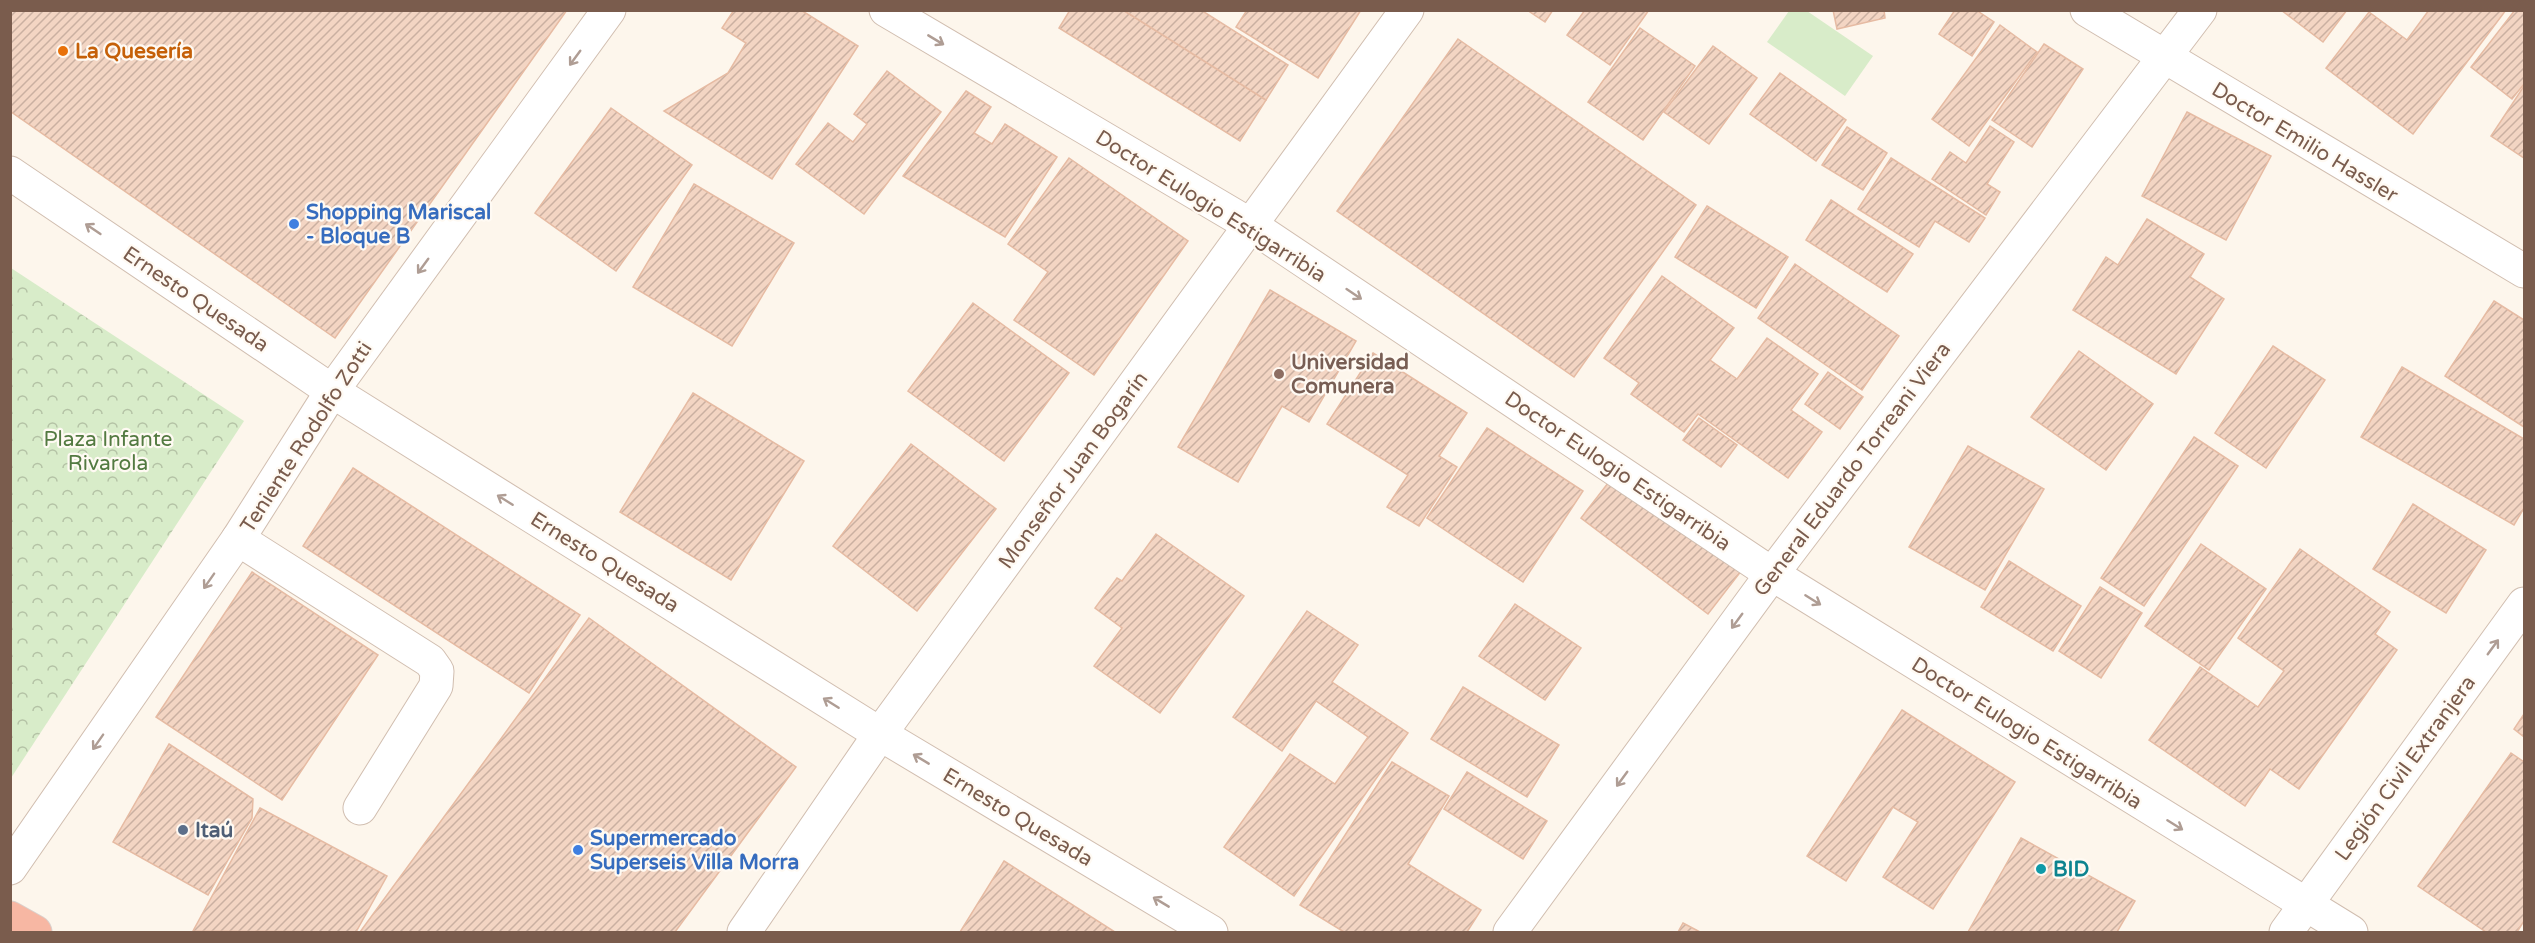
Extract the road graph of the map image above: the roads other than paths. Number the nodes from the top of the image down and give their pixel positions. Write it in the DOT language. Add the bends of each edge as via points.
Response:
graph roads {
  1 [pos="609,10"];
  2 [pos="886,10"];
  3 [pos="1407,10"];
  4 [pos="2086,10"];
  5 [pos="2200,10"];
  6 [pos="2165,59"];
  7 [pos="10,173"];
  8 [pos="1252,226"];
  9 [pos="2524,272"];
  10 [pos="332,391"];
  11 [pos="238,539"];
  12 [pos="1772,574"];
  13 [pos="2524,604"];
  14 [pos="880,734"];
  15 [pos="360,808"];
  16 [pos="10,868"];
  17 [pos="2305,906"];
  18 [pos="10,918"];
  19 [pos="34,933"];
  20 [pos="744,933"];
  21 [pos="1211,933"];
  22 [pos="1510,933"];
  23 [pos="2286,933"];
  24 [pos="2351,933"];
  1 -- 10 [label="street, Teniente Rodolfo Zotti, one-way"];
  2 -- 8 [label="street, Doctor Eulogio Estigarribia, one-way"];
  3 -- 8 [label="street, Monseñor Juan Bogarín"];
  4 -- 6 [label="street, Doctor Emilio Hassler"];
  5 -- 6 [label="street, General Eduardo Torreani Viera"];
  6 -- 9 [label="street, Doctor Emilio Hassler"];
  6 -- 12 [label="street, General Eduardo Torreani Viera"];
  10 -- 7 [label="street, Ernesto Quesada, one-way"];
  8 -- 12 [label="street, Doctor Eulogio Estigarribia, one-way"];
  8 -- 14 [label="street, Monseñor Juan Bogarín"];
  10 -- 11 [label="street, Teniente Rodolfo Zotti"];
  14 -- 10 [label="street, Ernesto Quesada, one-way"];
  11 -- 15 [label="street" via="430,661 437,671 436,686"];
  11 -- 16 [label="street, Teniente Rodolfo Zotti, one-way"];
  12 -- 17 [label="street, Doctor Eulogio Estigarribia, one-way"];
  12 -- 22 [label="street, General Eduardo Torreani Viera, one-way"];
  17 -- 13 [label="street, Legión Civil Extranjera, one-way"];
  14 -- 20 [label="street, Monseñor Juan Bogarín"];
  21 -- 14 [label="street, Ernesto Quesada, one-way"];
  17 -- 23 [label="street, Legión Civil Extranjera"];
  17 -- 24 [label="street, Doctor Eulogio Estigarribia"];
  18 -- 19 [label="highway"];
}
